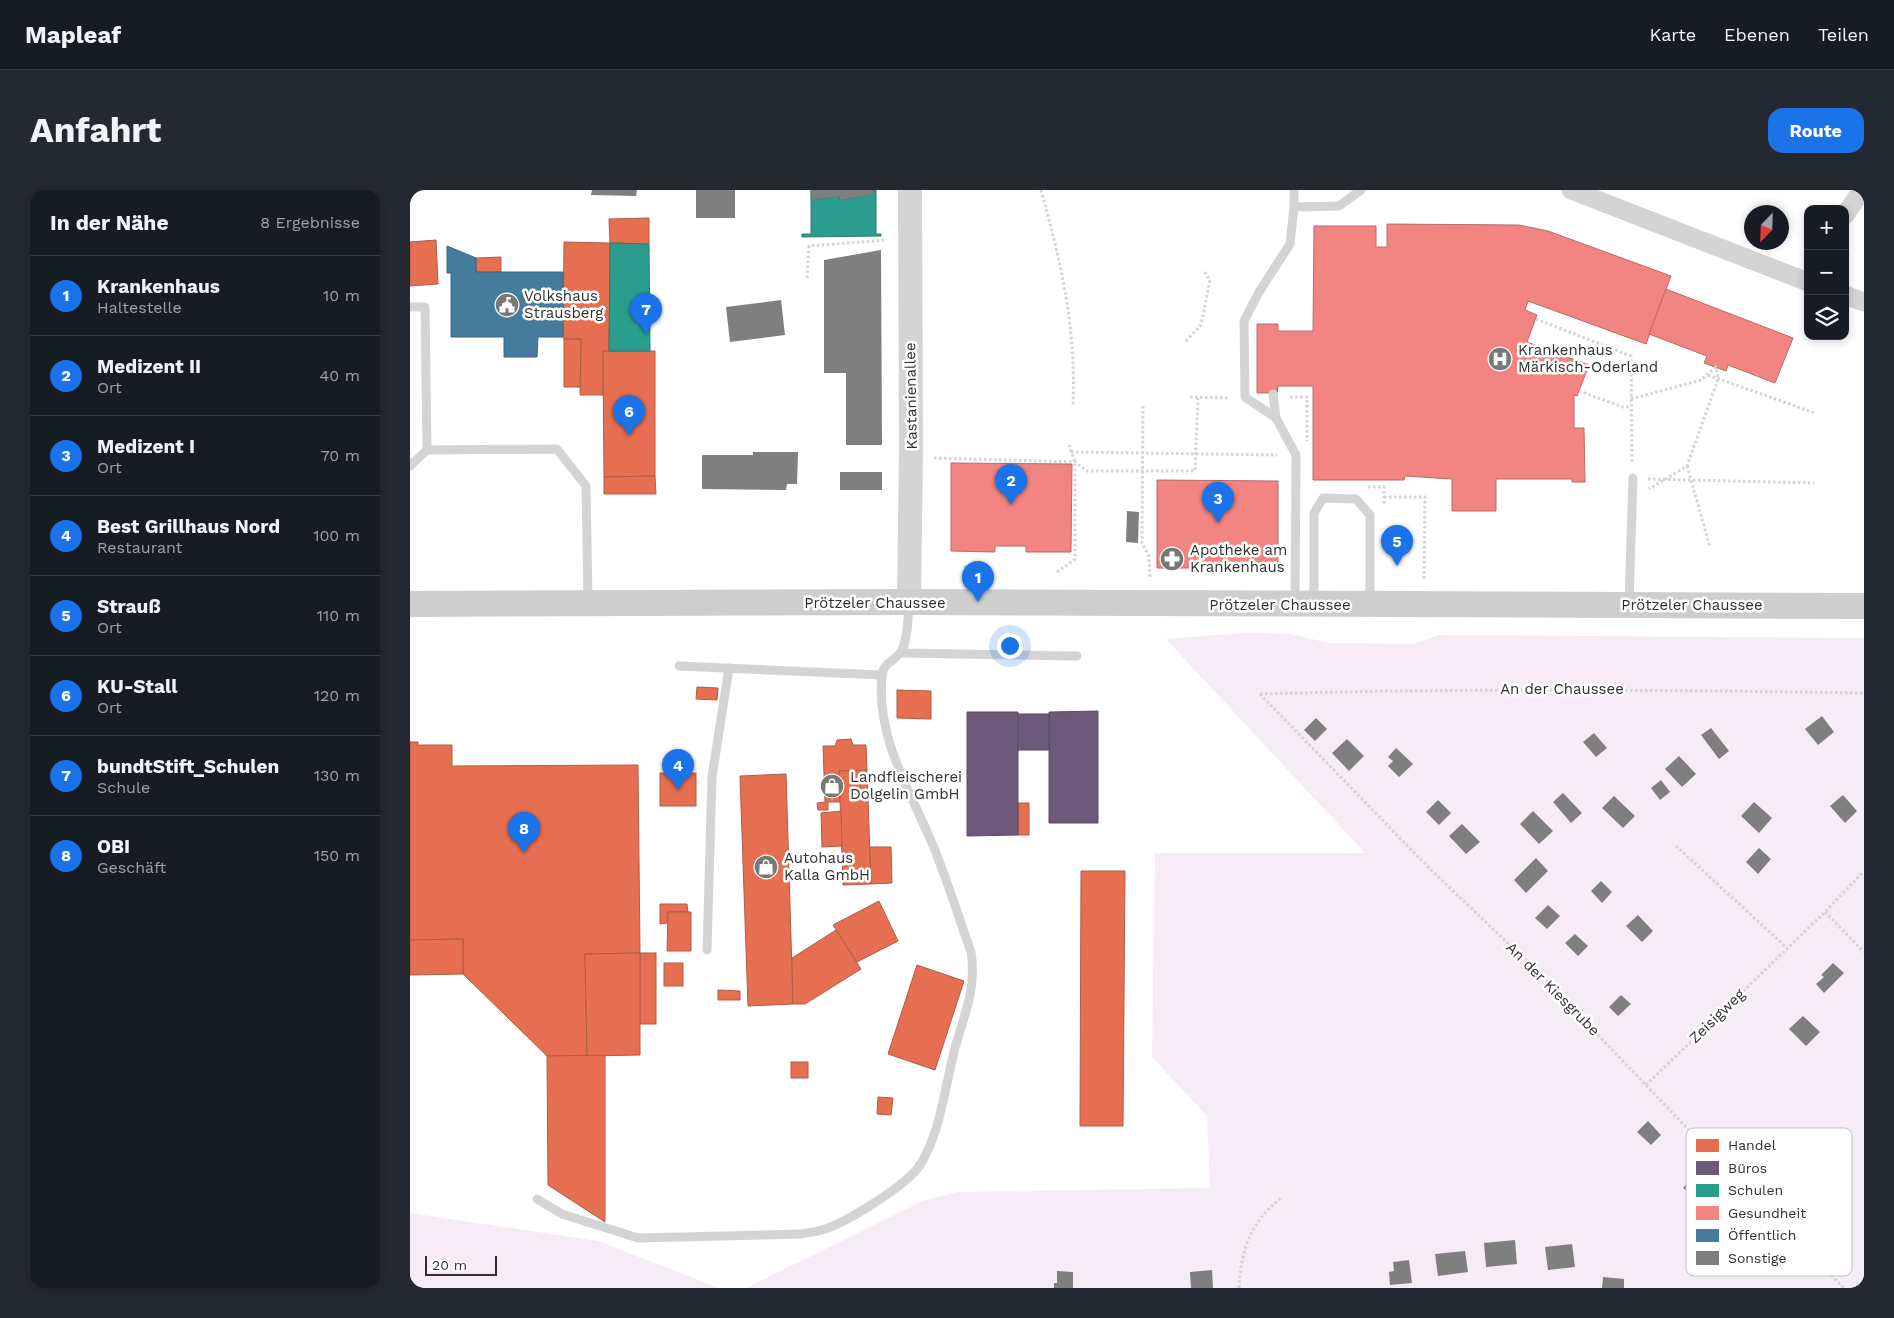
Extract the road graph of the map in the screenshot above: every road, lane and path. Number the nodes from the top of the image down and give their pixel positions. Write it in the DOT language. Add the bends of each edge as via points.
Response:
graph roads {
  1 [pos="910,190"];
  2 [pos="1041,190"];
  3 [pos="1294,190"];
  4 [pos="1361,190"];
  5 [pos="1572,190"];
  6 [pos="1862,190"];
  7 [pos="1294,207"];
  8 [pos="1849,209"];
  9 [pos="910,239"];
  10 [pos="1203,270"];
  11 [pos="807,278"];
  12 [pos="1804,280"];
  13 [pos="1849,296"];
  14 [pos="1864,302"];
  15 [pos="410,307"];
  16 [pos="1536,318"];
  17 [pos="1186,341"];
  18 [pos="1707,375"];
  19 [pos="1718,379"];
  20 [pos="1579,391"];
  21 [pos="1274,395"];
  22 [pos="1190,397"];
  23 [pos="1198,398"];
  24 [pos="1247,398"];
  25 [pos="1631,399"];
  26 [pos="1073,406"];
  27 [pos="1143,406"];
  28 [pos="1631,407"];
  29 [pos="1815,413"];
  30 [pos="1276,418"];
  31 [pos="1069,445"];
  32 [pos="427,450"];
  33 [pos="1071,452"];
  34 [pos="1144,454"];
  35 [pos="1196,454"];
  36 [pos="1296,455"];
  37 [pos="911,458"];
  38 [pos="1075,462"];
  39 [pos="410,466"];
  40 [pos="1687,466"];
  41 [pos="1144,471"];
  42 [pos="1632,478"];
  43 [pos="1662,479"];
  44 [pos="1690,480"];
  45 [pos="1814,483"];
  46 [pos="1358,487"];
  47 [pos="1384,497"];
  48 [pos="1632,501"];
  49 [pos="1384,506"];
  50 [pos="1710,547"];
  51 [pos="965,565"];
  52 [pos="1057,572"];
  53 [pos="964,579"];
  54 [pos="1424,579"];
  55 [pos="1150,582"];
  56 [pos="1370,593"];
  57 [pos="909,602"];
  58 [pos="410,604"];
  59 [pos="588,604"];
  60 [pos="1304,605"];
  61 [pos="1628,605"];
  62 [pos="1864,606"];
  63 [pos="901,653"];
  64 [pos="1077,656"];
  65 [pos="679,666"];
  66 [pos="729,668"];
  67 [pos="882,675"];
  68 [pos="1864,693"];
  69 [pos="1260,694"];
  70 [pos="1676,846"];
  71 [pos="1864,871"];
  72 [pos="1825,912"];
  73 [pos="1787,948"];
  74 [pos="707,950"];
  75 [pos="1864,952"];
  76 [pos="1646,1085"];
  77 [pos="1688,1128"];
  78 [pos="1283,1196"];
  79 [pos="537,1199"];
  80 [pos="1832,1276"];
  81 [pos="1239,1288"];
  82 [pos="1844,1288"];
  1 -- 9 [label="street, Kastanienallee"];
  2 -- 26 [label="path" via="1064,279 1074,352"];
  3 -- 7 [label="lane"];
  4 -- 7 [label="lane" via="1339,206"];
  5 -- 12 [label="street"];
  6 -- 8 [label="street"];
  7 -- 24 [label="lane" via="1290,244 1244,321"];
  9 -- 11 [label="path" via="809,246"];
  9 -- 37 [label="street, Kastanienallee"];
  10 -- 17 [label="path" via="1210,280 1201,325"];
  13 -- 14 [label="street"];
  15 -- 32 [label="lane" via="425,307"];
  16 -- 25 [label="path" via="1631,356"];
  18 -- 19 [label="path"];
  18 -- 19 [label="path" via="1716,367"];
  18 -- 25 [label="path" via="1701,380"];
  19 -- 29 [label="path"];
  19 -- 40 [label="path"];
  20 -- 28 [label="path" via="1622,407"];
  21 -- 30 [label="lane"];
  21 -- 36 [label="path" via="1307,397 1307,455"];
  22 -- 23 [label="path"];
  23 -- 24 [label="path"];
  23 -- 35 [label="path"];
  24 -- 30 [label="lane"];
  25 -- 28 [label="path"];
  27 -- 34 [label="path"];
  28 -- 42 [label="path"];
  30 -- 36 [label="lane"];
  31 -- 33 [label="path"];
  32 -- 39 [label="lane"];
  32 -- 59 [label="lane" via="557,449 586,486"];
  33 -- 34 [label="path"];
  33 -- 38 [label="path"];
  34 -- 35 [label="path"];
  34 -- 41 [label="path"];
  35 -- 36 [label="path"];
  35 -- 41 [label="path" via="1195,471"];
  36 -- 60 [label="lane"];
  37 -- 38 [label="path"];
  37 -- 57 [label="street, Kastanienallee"];
  38 -- 41 [label="path" via="1087,471"];
  38 -- 52 [label="path" via="1075,560"];
  40 -- 43 [label="path"];
  40 -- 44 [label="path"];
  41 -- 55 [label="path" via="1142,543 1150,556"];
  42 -- 43 [label="path"];
  42 -- 48 [label="lane"];
  43 -- 44 [label="path"];
  43 -- 48 [label="path"];
  44 -- 45 [label="path"];
  44 -- 50 [label="path"];
  46 -- 47 [label="path" via="1384,487"];
  47 -- 49 [label="path"];
  47 -- 54 [label="path" via="1424,497"];
  48 -- 61 [label="lane"];
  51 -- 53 [label="path"];
  56 -- 60 [label="main road, Prötzeler Chaussee"];
  56 -- 60 [label="lane" via="1370,515 1356,499 1323,498 1314,512"];
  56 -- 61 [label="main road, Prötzeler Chaussee"];
  57 -- 59 [label="main road, Prötzeler Chaussee"];
  57 -- 60 [label="main road, Prötzeler Chaussee"];
  57 -- 63 [label="lane" via="908,627"];
  58 -- 59 [label="main road, Prötzeler Chaussee"];
  61 -- 62 [label="main road, Prötzeler Chaussee"];
  63 -- 64 [label="lane"];
  63 -- 67 [label="lane" via="885,666"];
  65 -- 66 [label="lane"];
  66 -- 67 [label="lane"];
  66 -- 74 [label="lane" via="712,777"];
  67 -- 79 [label="lane" via="882,709 895,764 929,835 971,952 974,970 944,1099 920,1166 897,1186 845,1220 800,1234 638,1238 562,1214"];
  68 -- 69 [label="path, An der Chaussee" via="1593,689"];
  69 -- 76 [label="path, An der Kiesgrube" via="1429,868 1536,970"];
  70 -- 73 [label="path"];
  71 -- 72 [label="path, Zeisigweg"];
  72 -- 73 [label="path, Zeisigweg"];
  72 -- 75 [label="path"];
  73 -- 76 [label="path, Zeisigweg"];
  76 -- 77 [label="path, An der Kiesgrube"];
  78 -- 81 [label="path" via="1266,1209 1251,1232 1243,1253"];
  80 -- 82 [label="path, An der Kiesgrube"];
}
